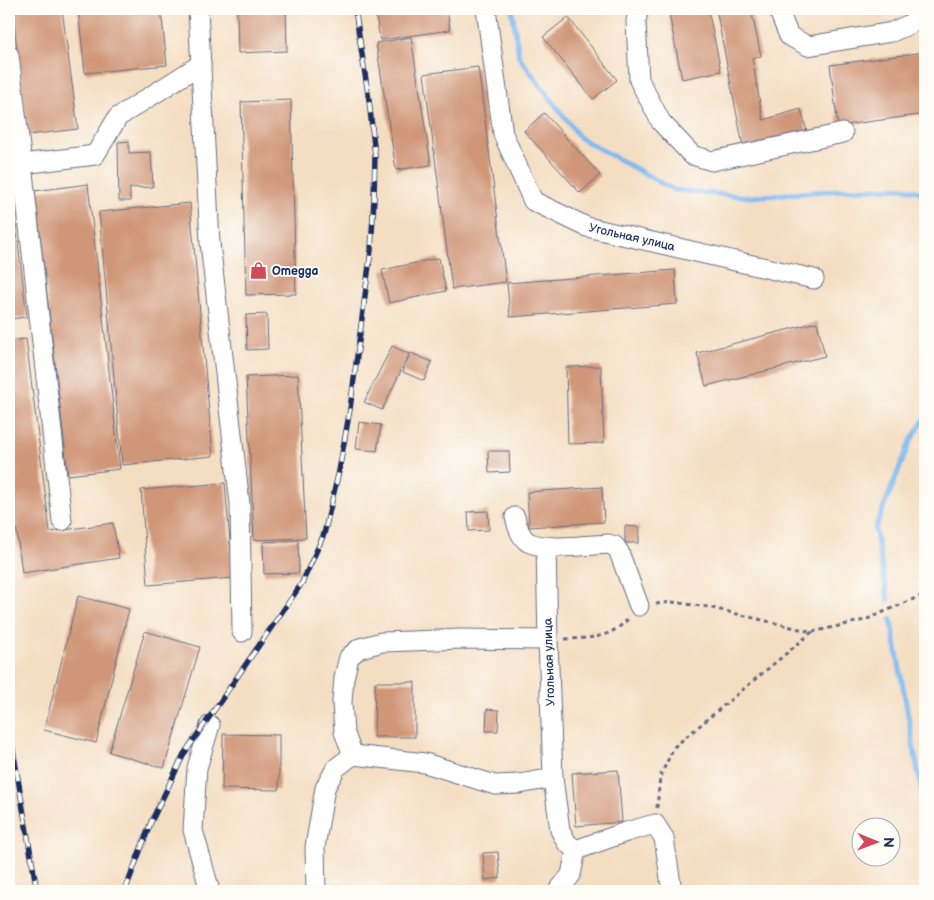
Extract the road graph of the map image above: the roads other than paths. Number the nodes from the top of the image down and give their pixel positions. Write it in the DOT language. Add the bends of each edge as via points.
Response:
graph roads {
  1 [pos="198,9"];
  2 [pos="486,9"];
  3 [pos="639,9"];
  4 [pos="778,9"];
  5 [pos="925,9"];
  6 [pos="9,55"];
  7 [pos="201,64"];
  8 [pos="843,133"];
  9 [pos="22,164"];
  10 [pos="814,279"];
  11 [pos="515,518"];
  12 [pos="62,521"];
  13 [pos="546,547"];
  14 [pos="639,606"];
  15 [pos="242,632"];
  16 [pos="548,640"];
  17 [pos="210,725"];
  18 [pos="353,755"];
  19 [pos="553,778"];
  20 [pos="576,850"];
  21 [pos="210,891"];
  22 [pos="316,891"];
  23 [pos="558,891"];
  24 [pos="672,891"];
  1 -- 7 [label="street"];
  2 -- 10 [label="street, Угольная улица" via="503,134 533,201 587,227"];
  3 -- 8 [label="street" via="636,21 639,80 661,122 692,156 712,161"];
  4 -- 5 [label="street" via="789,36 808,46 892,32 910,24"];
  6 -- 9 [label="street"];
  7 -- 9 [label="street" via="118,117 96,155"];
  7 -- 15 [label="street" via="210,243 240,504"];
  9 -- 12 [label="street"];
  11 -- 13 [label="street" via="519,531 528,542"];
  13 -- 14 [label="street" via="615,546"];
  13 -- 16 [label="street, Угольная улица"];
  16 -- 18 [label="street" via="382,642 360,648 349,658 342,702 344,732"];
  16 -- 19 [label="street, Угольная улица"];
  17 -- 21 [label="street" via="196,768 193,830"];
  18 -- 19 [label="street" via="426,763 495,785"];
  18 -- 22 [label="street" via="336,768 325,788 315,847"];
  19 -- 20 [label="street, Угольная улица" via="560,830 567,843"];
  20 -- 23 [label="street" via="571,875"];
  20 -- 24 [label="street" via="655,824 664,838"];
}
